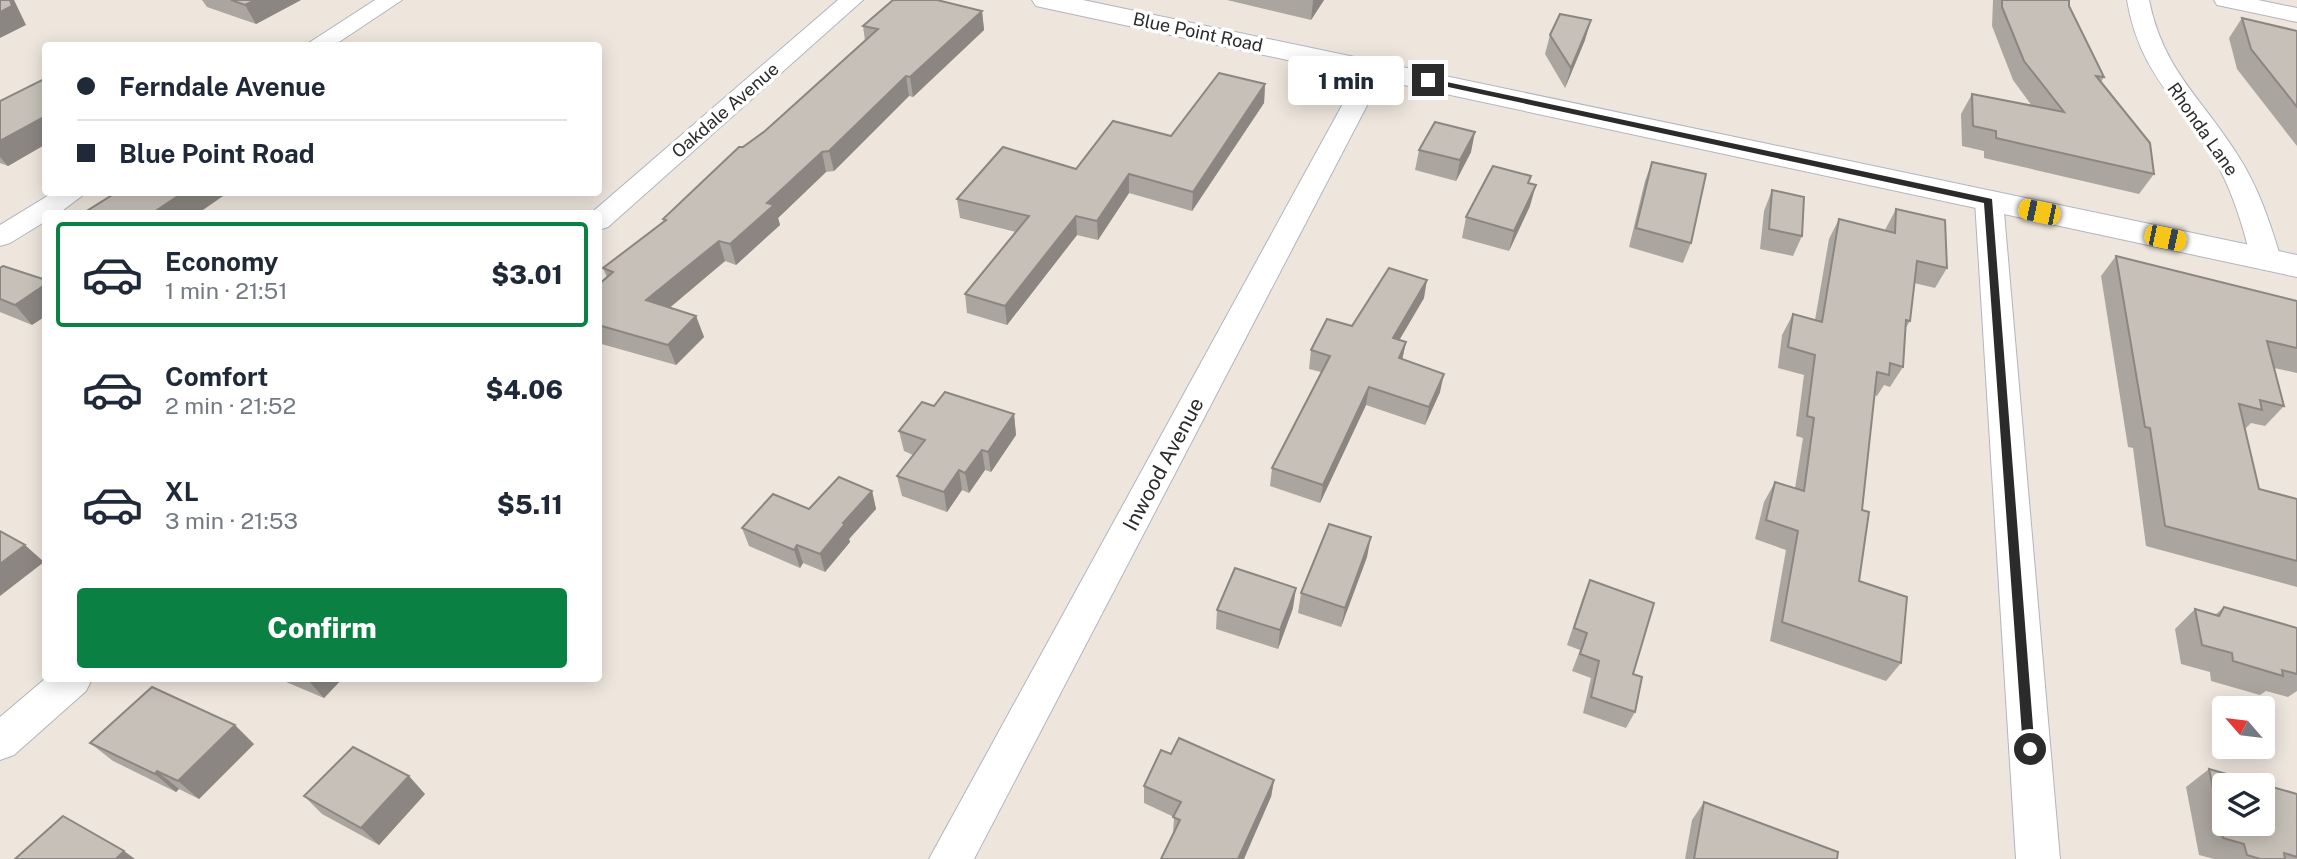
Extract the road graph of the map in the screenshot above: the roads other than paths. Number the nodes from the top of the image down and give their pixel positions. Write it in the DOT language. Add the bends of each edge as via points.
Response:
graph roads {
  1 [pos="391,0"];
  2 [pos="852,0"];
  3 [pos="1045,0"];
  4 [pos="2138,0"];
  5 [pos="2225,0"];
  6 [pos="2297,15"];
  7 [pos="323,42"];
  8 [pos="1374,69"];
  9 [pos="67,196"];
  10 [pos="1989,201"];
  11 [pos="44,210"];
  12 [pos="42,211"];
  13 [pos="602,218"];
  14 [pos="0,237"];
  15 [pos="2266,259"];
  16 [pos="2297,266"];
  17 [pos="69,682"];
  18 [pos="0,742"];
  19 [pos="951,859"];
  20 [pos="2038,859"];
  1 -- 7 [label="street"];
  2 -- 13 [label="street, Oakdale Avenue"];
  3 -- 8 [label="street, Blue Point Road"];
  4 -- 15 [label="street, Rhonda Lane" via="2152,53 2180,98 2223,151 2248,198"];
  5 -- 6 [label="street"];
  8 -- 10 [label="street, Blue Point Road"];
  8 -- 19 [label="street, Inwood Avenue"];
  9 -- 11 [label="street"];
  10 -- 15 [label="street, Blue Point Road"];
  10 -- 20 [label="street"];
  12 -- 14 [label="street"];
  15 -- 16 [label="street, Blue Point Road"];
  17 -- 18 [label="street"];
}
